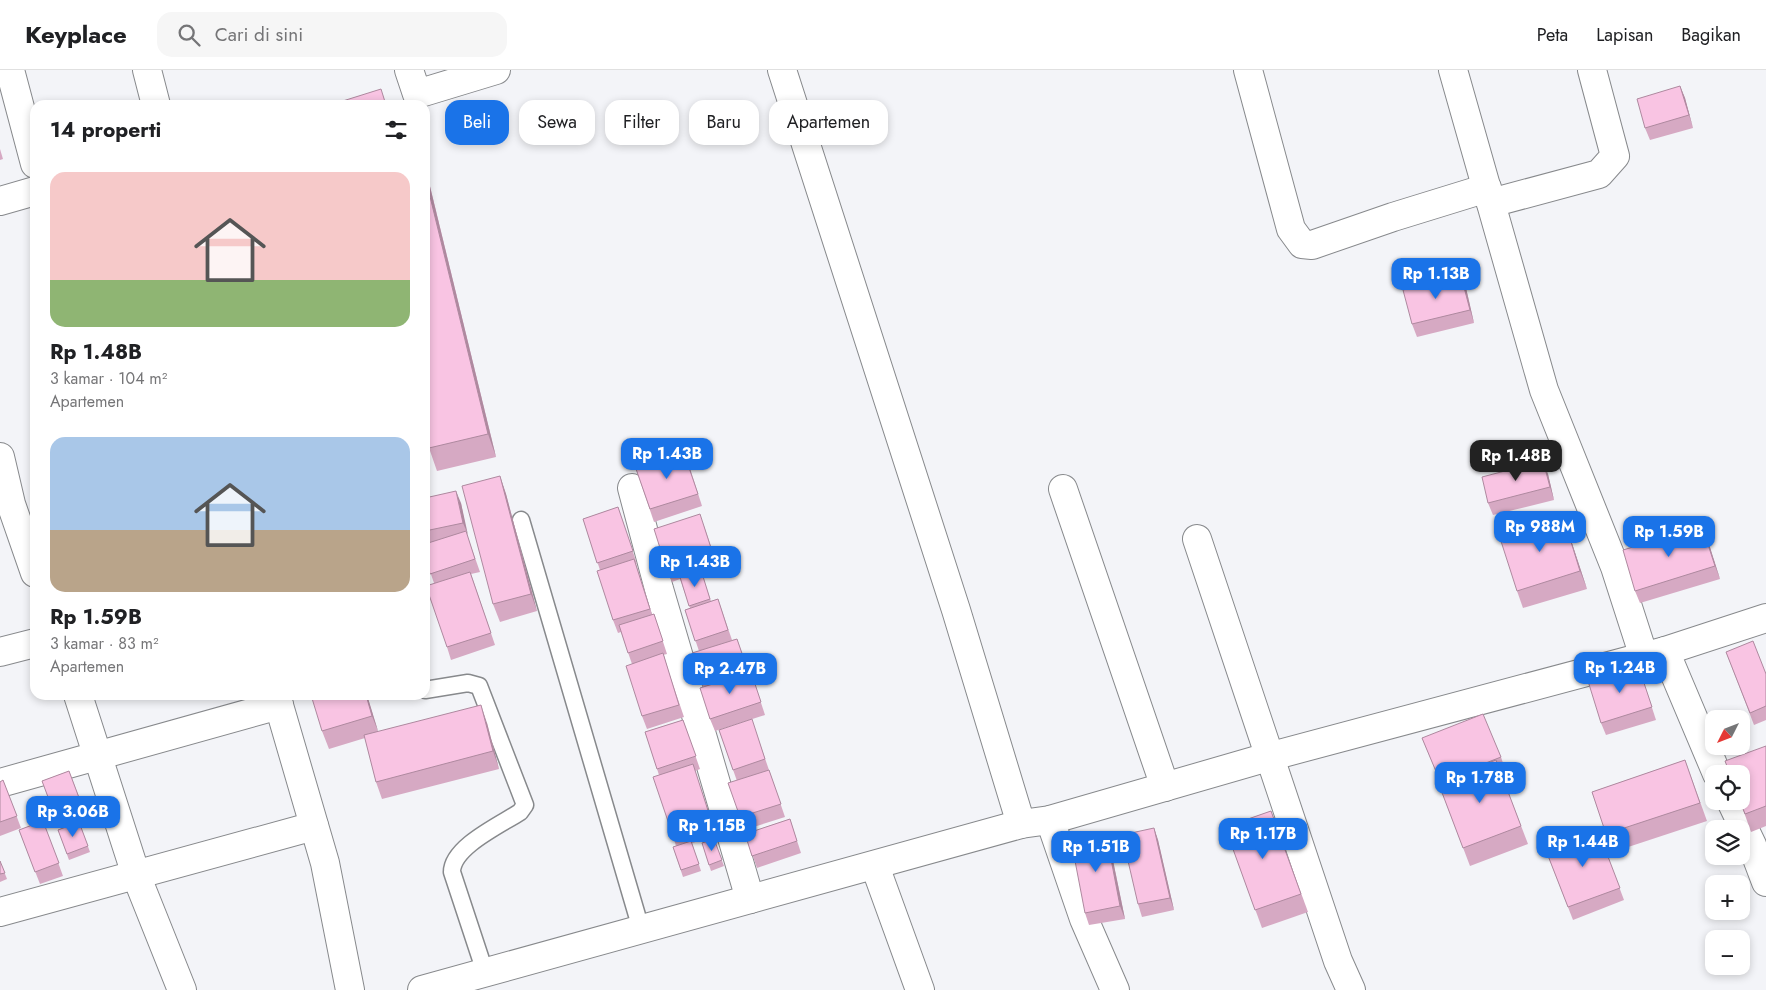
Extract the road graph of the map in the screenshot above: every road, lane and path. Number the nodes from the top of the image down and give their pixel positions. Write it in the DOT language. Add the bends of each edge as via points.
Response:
graph roads {
  1 [pos="10,70"];
  2 [pos="147,70"];
  3 [pos="409,70"];
  4 [pos="496,70"];
  5 [pos="782,70"];
  6 [pos="1248,70"];
  7 [pos="1453,70"];
  8 [pos="1592,70"];
  9 [pos="155,100"];
  10 [pos="30,145"];
  11 [pos="30,192"];
  12 [pos="1489,196"];
  13 [pos="0,201"];
  14 [pos="0,457"];
  15 [pos="632,488"];
  16 [pos="1063,489"];
  17 [pos="6,505"];
  18 [pos="521,520"];
  19 [pos="1197,539"];
  20 [pos="30,561"];
  21 [pos="1766,618"];
  22 [pos="30,644"];
  23 [pos="0,652"];
  24 [pos="1655,654"];
  25 [pos="430,689"];
  26 [pos="80,700"];
  27 [pos="278,700"];
  28 [pos="100,757"];
  29 [pos="1268,757"];
  30 [pos="1712,765"];
  31 [pos="0,783"];
  32 [pos="1165,787"];
  33 [pos="1735,810"];
  34 [pos="1050,820"];
  35 [pos="1021,824"];
  36 [pos="314,826"];
  37 [pos="875,866"];
  38 [pos="136,875"];
  39 [pos="1766,882"];
  40 [pos="750,899"];
  41 [pos="0,912"];
  42 [pos="641,929"];
  43 [pos="486,972"];
  44 [pos="182,990"];
  45 [pos="350,990"];
  46 [pos="422,990"];
  47 [pos="920,990"];
  48 [pos="1115,990"];
  49 [pos="1351,990"];
  1 -- 10 [label="street"];
  2 -- 9 [label="street"];
  3 -- 4 [label="street" via="417,94"];
  5 -- 35 [label="street" via="956,610"];
  6 -- 12 [label="street" via="1291,229 1302,244 1312,245"];
  7 -- 12 [label="street"];
  8 -- 12 [label="street" via="1615,156 1610,163 1599,174"];
  11 -- 13 [label="street"];
  12 -- 24 [label="street" via="1544,390 1615,567"];
  14 -- 17 [label="street"];
  15 -- 40 [label="street"];
  16 -- 32 [label="street"];
  17 -- 20 [label="street"];
  18 -- 42 [label="lane"];
  19 -- 29 [label="street"];
  21 -- 24 [label="street"];
  22 -- 23 [label="street"];
  24 -- 29 [label="street"];
  24 -- 30 [label="street"];
  25 -- 43 [label="lane" via="468,683 479,686 525,805 520,812 461,851 452,864"];
  26 -- 28 [label="street"];
  27 -- 28 [label="street"];
  27 -- 36 [label="street"];
  28 -- 31 [label="street"];
  28 -- 38 [label="street"];
  29 -- 32 [label="street"];
  29 -- 49 [label="street" via="1338,961"];
  32 -- 34 [label="street"];
  33 -- 39 [label="street"];
  34 -- 35 [label="street"];
  34 -- 48 [label="street" via="1084,919"];
  35 -- 37 [label="street"];
  36 -- 38 [label="street"];
  36 -- 45 [label="street" via="325,863"];
  37 -- 40 [label="street"];
  37 -- 47 [label="street"];
  38 -- 41 [label="street"];
  38 -- 44 [label="street"];
  40 -- 42 [label="street"];
  42 -- 43 [label="street"];
  43 -- 46 [label="street"];
}
